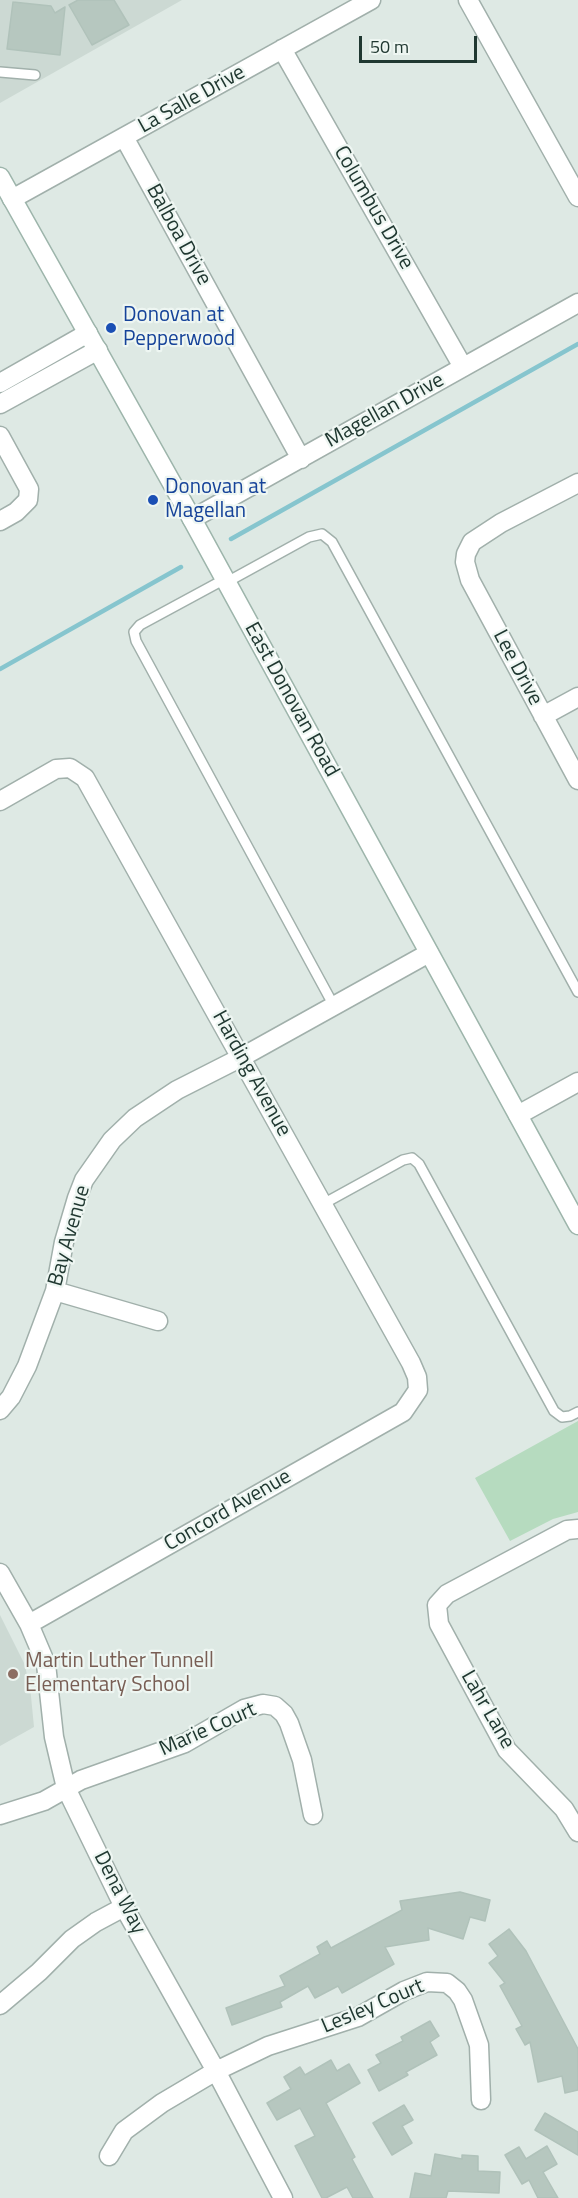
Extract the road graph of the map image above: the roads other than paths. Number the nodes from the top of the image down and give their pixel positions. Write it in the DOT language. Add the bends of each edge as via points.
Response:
graph roads {
  1 [pos="371,0"];
  2 [pos="468,0"];
  3 [pos="282,49"];
  4 [pos="0,72"];
  5 [pos="36,75"];
  6 [pos="124,137"];
  7 [pos="0,177"];
  8 [pos="578,197"];
  9 [pos="12,199"];
  10 [pos="578,303"];
  11 [pos="88,333"];
  12 [pos="98,351"];
  13 [pos="463,368"];
  14 [pos="0,383"];
  15 [pos="0,404"];
  16 [pos="0,436"];
  17 [pos="301,459"];
  18 [pos="578,483"];
  19 [pos="192,519"];
  20 [pos="0,521"];
  21 [pos="226,580"];
  22 [pos="578,697"];
  23 [pos="543,716"];
  24 [pos="578,780"];
  25 [pos="0,801"];
  26 [pos="429,953"];
  27 [pos="578,992"];
  28 [pos="334,1006"];
  29 [pos="242,1057"];
  30 [pos="578,1082"];
  31 [pos="518,1115"];
  32 [pos="323,1204"];
  33 [pos="578,1225"];
  34 [pos="55,1291"];
  35 [pos="158,1321"];
  36 [pos="418,1390"];
  37 [pos="0,1410"];
  38 [pos="578,1412"];
  39 [pos="578,1529"];
  40 [pos="0,1572"];
  41 [pos="29,1624"];
  42 [pos="66,1788"];
  43 [pos="0,1815"];
  44 [pos="313,1815"];
  45 [pos="578,1832"];
  46 [pos="124,1907"];
  47 [pos="0,2005"];
  48 [pos="216,2071"];
  49 [pos="481,2100"];
  50 [pos="109,2156"];
  51 [pos="283,2198"];
  1 -- 3 [label="street, La Salle Drive"];
  2 -- 8 [label="street"];
  3 -- 6 [label="street, La Salle Drive"];
  3 -- 13 [label="street, Columbus Drive"];
  4 -- 5 [label="lane"];
  6 -- 9 [label="street, La Salle Drive"];
  6 -- 17 [label="street, Balboa Drive"];
  7 -- 9 [label="street, East Donovan Road"];
  9 -- 11 [label="street, East Donovan Road"];
  10 -- 13 [label="street, Magellan Drive"];
  11 -- 12 [label="street, East Donovan Road"];
  11 -- 14 [label="street"];
  12 -- 15 [label="street"];
  12 -- 19 [label="street, East Donovan Road"];
  13 -- 17 [label="street, Magellan Drive"];
  16 -- 20 [label="street" via="29,489 28,500"];
  17 -- 19 [label="street, Magellan Drive"];
  18 -- 23 [label="street, Lee Drive" via="472,542 466,554 470,580"];
  19 -- 21 [label="street, East Donovan Road"];
  21 -- 26 [label="street, East Donovan Road"];
  21 -- 27 [label="lane" via="309,537 322,534 332,542"];
  21 -- 28 [label="lane" via="140,625 134,632 135,640"];
  22 -- 23 [label="street"];
  23 -- 24 [label="street, Lee Drive"];
  25 -- 29 [label="street, Harding Avenue" via="56,769 70,768 85,778"];
  26 -- 28 [label="street, Bay Avenue"];
  26 -- 31 [label="street, East Donovan Road"];
  28 -- 29 [label="street, Bay Avenue"];
  29 -- 32 [label="street, Harding Avenue"];
  29 -- 34 [label="street, Bay Avenue" via="177,1090 135,1118 112,1140 84,1180 77,1198"];
  30 -- 31 [label="street"];
  31 -- 33 [label="street, East Donovan Road"];
  32 -- 36 [label="street, Harding Avenue" via="411,1363"];
  32 -- 38 [label="lane" via="412,1158 419,1164 554,1411 562,1417"];
  34 -- 35 [label="street"];
  34 -- 37 [label="street, Bay Avenue" via="27,1366"];
  36 -- 41 [label="street, Concord Avenue" via="403,1412"];
  39 -- 45 [label="street, Lahr Lane" via="567,1530 447,1594 437,1605 439,1624 507,1750 564,1809"];
  40 -- 41 [label="street, Dena Way"];
  41 -- 42 [label="street, Dena Way" via="46,1664 54,1737"];
  42 -- 43 [label="street, Marie Court" via="44,1801"];
  42 -- 44 [label="street, Marie Court" via="185,1743 244,1709 263,1704 275,1706 290,1723 303,1760"];
  42 -- 46 [label="street, Dena Way"];
  46 -- 47 [label="street" via="72,1939"];
  46 -- 48 [label="street, Dena Way"];
  48 -- 49 [label="street, Lesley Court" via="268,2046 358,2017 404,1991 436,1981 447,1983 464,2000 479,2045"];
  48 -- 50 [label="street, Lesley Court" via="124,2131"];
  48 -- 51 [label="street, Dena Way"];
}
